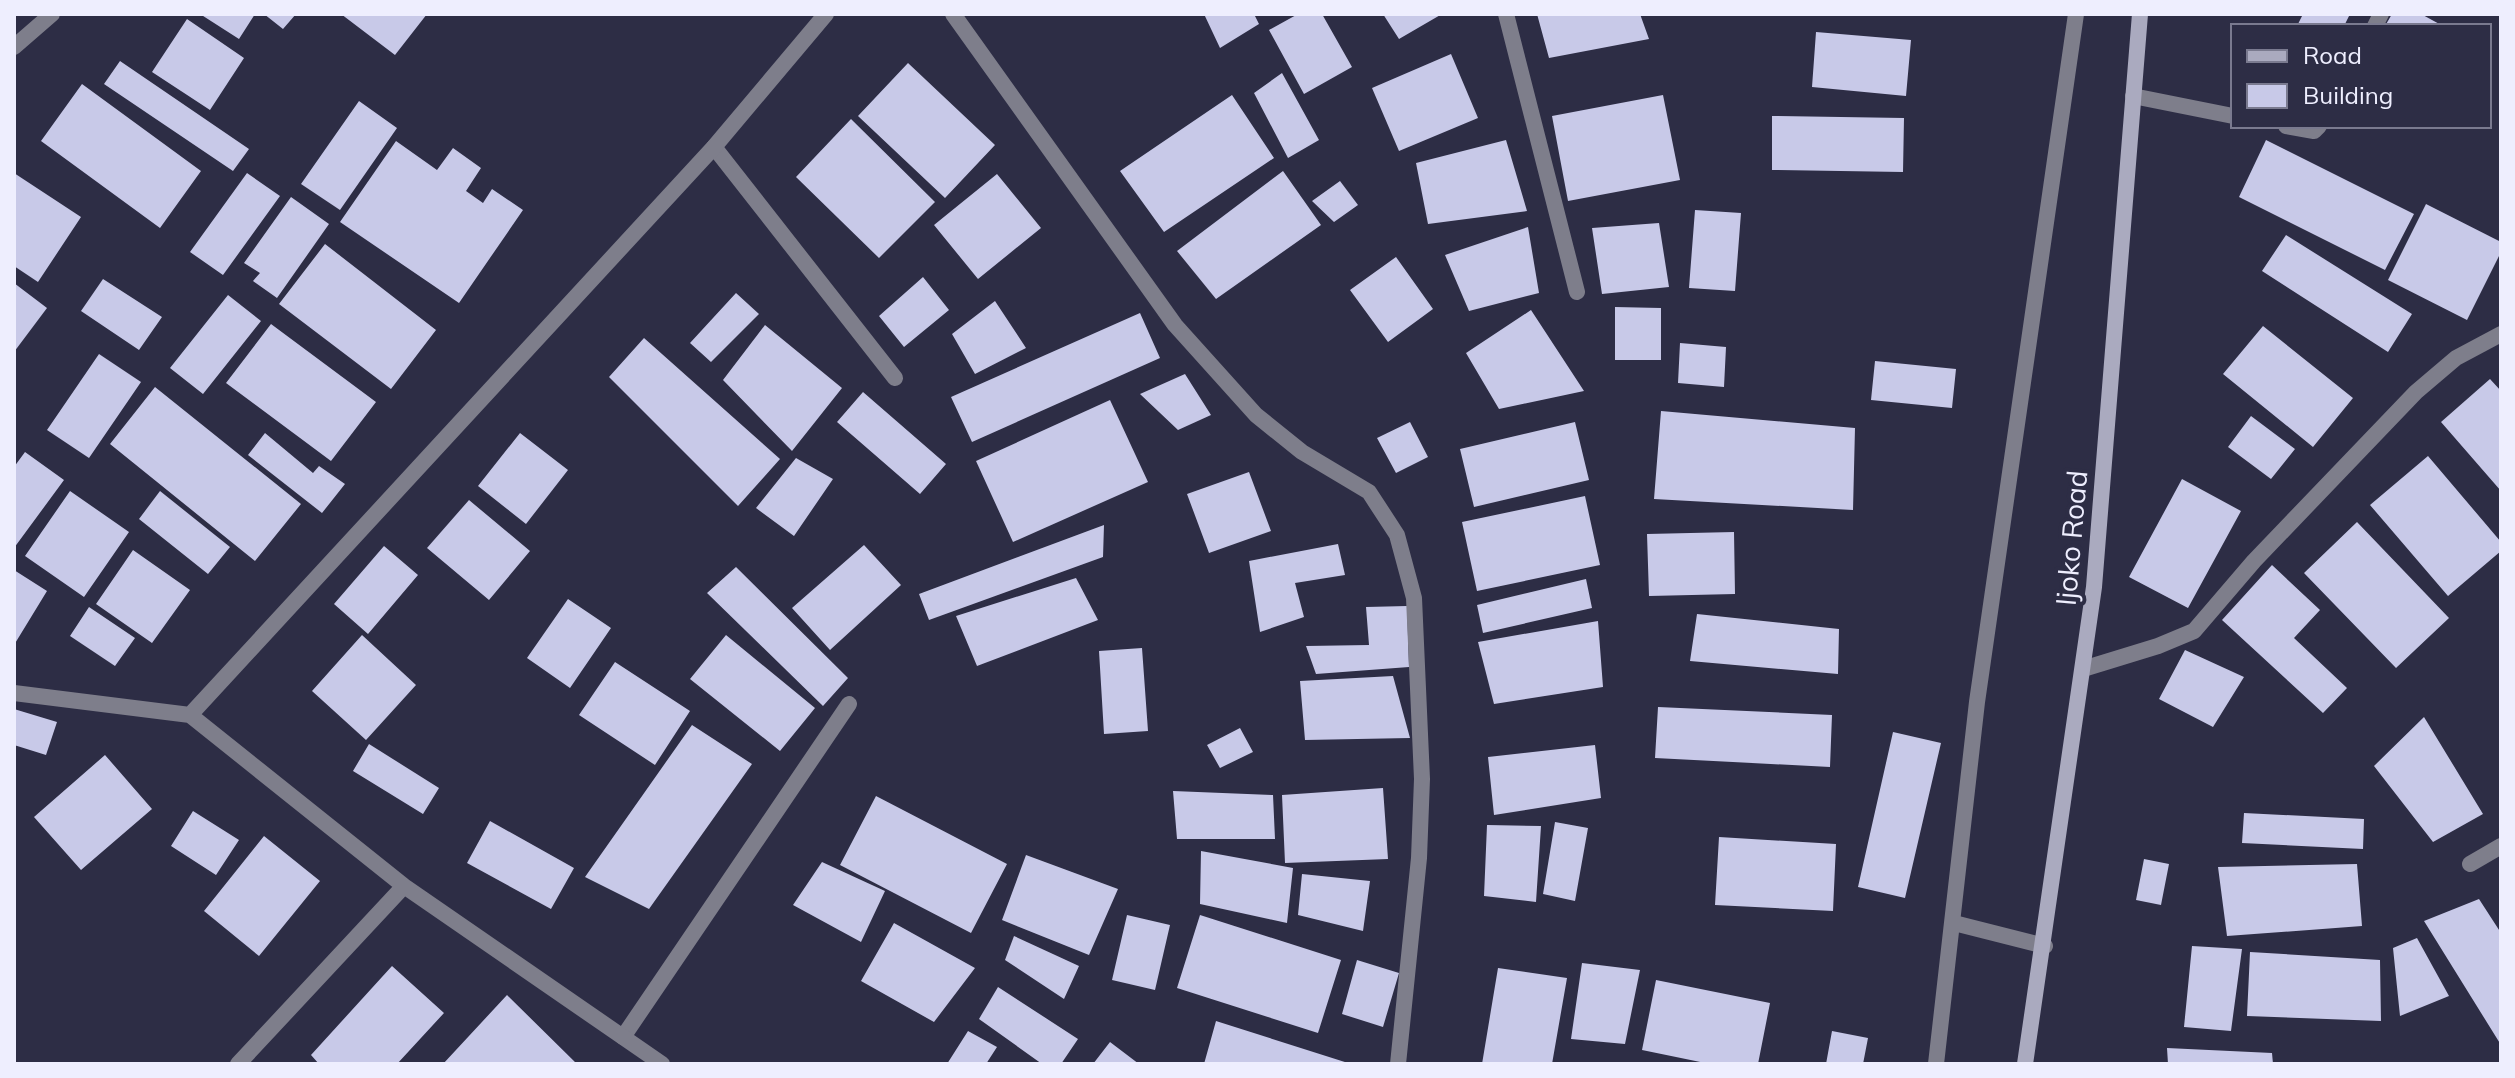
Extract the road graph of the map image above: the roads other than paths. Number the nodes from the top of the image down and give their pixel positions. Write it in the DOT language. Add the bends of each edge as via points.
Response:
graph roads {
  1 [pos="52,14"];
  2 [pos="826,14"];
  3 [pos="953,14"];
  4 [pos="1506,14"];
  5 [pos="2076,14"];
  6 [pos="2140,14"];
  7 [pos="14,47"];
  8 [pos="2133,96"];
  9 [pos="2231,116"];
  10 [pos="2297,128"];
  11 [pos="2317,128"];
  12 [pos="714,147"];
  13 [pos="1577,292"];
  14 [pos="2501,334"];
  15 [pos="895,378"];
  16 [pos="2083,669"];
  17 [pos="14,693"];
  18 [pos="849,704"];
  19 [pos="190,715"];
  20 [pos="2501,846"];
  21 [pos="2470,864"];
  22 [pos="404,886"];
  23 [pos="1954,923"];
  24 [pos="2045,946"];
  25 [pos="623,1037"];
  26 [pos="238,1064"];
  27 [pos="662,1064"];
  28 [pos="1398,1064"];
  29 [pos="1936,1064"];
  30 [pos="2025,1064"];
  1 -- 7 [label="street"];
  2 -- 12 [label="street"];
  3 -- 28 [label="street" via="1175,325 1256,415 1302,452 1369,492 1397,535 1414,598 1422,779"];
  4 -- 13 [label="street"];
  5 -- 23 [label="street" via="1977,702"];
  6 -- 8 [label="main road, Ijoko Road"];
  8 -- 9 [label="street"];
  8 -- 16 [label="main road, Ijoko Road"];
  10 -- 11 [label="street"];
  12 -- 15 [label="street"];
  12 -- 19 [label="street"];
  14 -- 16 [label="street" via="2456,358 2416,392 2194,631"];
  16 -- 24 [label="main road, Ijoko Road"];
  17 -- 19 [label="street"];
  18 -- 25 [label="street"];
  19 -- 22 [label="street"];
  20 -- 21 [label="street"];
  22 -- 25 [label="street"];
  22 -- 26 [label="street"];
  23 -- 24 [label="street"];
  23 -- 29 [label="street"];
  24 -- 30 [label="main road, Ijoko Road"];
  25 -- 27 [label="street"];
}
